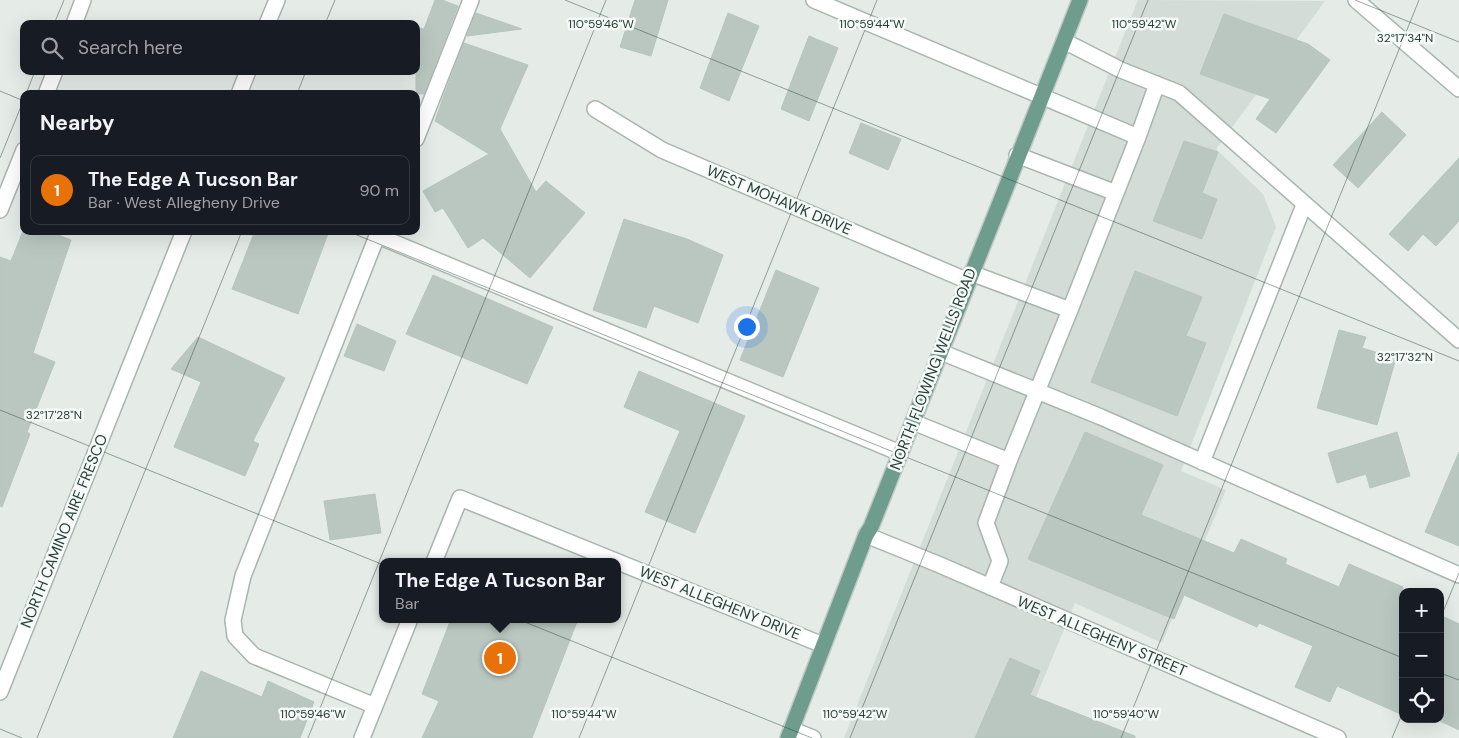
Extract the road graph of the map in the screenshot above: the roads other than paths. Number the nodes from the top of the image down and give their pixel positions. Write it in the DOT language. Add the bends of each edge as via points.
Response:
graph roads {
  1 [pos="83,0"];
  2 [pos="277,0"];
  3 [pos="471,0"];
  4 [pos="814,0"];
  5 [pos="1080,0"];
  6 [pos="1356,0"];
  7 [pos="76,20"];
  8 [pos="269,20"];
  9 [pos="1064,41"];
  10 [pos="53,75"];
  11 [pos="246,75"];
  12 [pos="1157,84"];
  13 [pos="1459,89"];
  14 [pos="48,90"];
  15 [pos="241,90"];
  16 [pos="1041,97"];
  17 [pos="595,109"];
  18 [pos="420,129"];
  19 [pos="1138,137"];
  20 [pos="1017,155"];
  21 [pos="20,160"];
  22 [pos="1116,193"];
  23 [pos="1304,205"];
  24 [pos="0,210"];
  25 [pos="182,235"];
  26 [pos="379,235"];
  27 [pos="381,235"];
  28 [pos="969,277"];
  29 [pos="1070,310"];
  30 [pos="1459,340"];
  31 [pos="941,352"];
  32 [pos="1038,390"];
  33 [pos="913,422"];
  34 [pos="900,453"];
  35 [pos="1009,461"];
  36 [pos="1202,462"];
  37 [pos="866,535"];
  38 [pos="436,558"];
  39 [pos="608,558"];
  40 [pos="621,563"];
  41 [pos="1459,575"];
  42 [pos="990,587"];
  43 [pos="408,623"];
  44 [pos="823,645"];
  45 [pos="0,692"];
  46 [pos="375,706"];
  47 [pos="789,734"];
  48 [pos="362,738"];
  49 [pos="813,738"];
  50 [pos="1338,738"];
  1 -- 7 [label="street"];
  2 -- 8 [label="street"];
  3 -- 18 [label="street"];
  4 -- 16 [label="street"];
  5 -- 9 [label="main road, NORTH FLOWING WELLS ROAD"];
  6 -- 13 [label="street"];
  9 -- 12 [label="street"];
  9 -- 16 [label="main road, NORTH FLOWING WELLS ROAD"];
  10 -- 14 [label="street"];
  11 -- 15 [label="street"];
  12 -- 19 [label="street"];
  12 -- 23 [label="street" via="1179,93"];
  16 -- 19 [label="street"];
  16 -- 20 [label="main road, NORTH FLOWING WELLS ROAD"];
  17 -- 28 [label="street, WEST MOHAWK DRIVE" via="662,150"];
  19 -- 22 [label="street"];
  20 -- 22 [label="street"];
  20 -- 28 [label="main road, NORTH FLOWING WELLS ROAD"];
  21 -- 24 [label="street"];
  22 -- 29 [label="street"];
  23 -- 30 [label="street"];
  23 -- 36 [label="street"];
  25 -- 45 [label="street, NORTH CAMINO AIRE FRESCO"];
  26 -- 46 [label="street" via="243,576 233,620 235,636 254,656"];
  27 -- 34 [label="street"];
  28 -- 29 [label="street, WEST MOHAWK DRIVE"];
  28 -- 31 [label="main road, NORTH FLOWING WELLS ROAD"];
  29 -- 32 [label="street"];
  31 -- 32 [label="street"];
  31 -- 33 [label="main road, NORTH FLOWING WELLS ROAD"];
  32 -- 35 [label="street"];
  32 -- 36 [label="street"];
  33 -- 34 [label="main road, NORTH FLOWING WELLS ROAD"];
  33 -- 35 [label="street"];
  34 -- 37 [label="main road, NORTH FLOWING WELLS ROAD"];
  35 -- 42 [label="street" via="986,523 1000,561"];
  36 -- 41 [label="street"];
  37 -- 42 [label="street, WEST ALLEGHENY STREET"];
  37 -- 44 [label="main road, NORTH FLOWING WELLS ROAD"];
  38 -- 39 [label="street, WEST ALLEGHENY DRIVE" via="460,498"];
  40 -- 44 [label="street, WEST ALLEGHENY DRIVE"];
  42 -- 50 [label="street, WEST ALLEGHENY STREET"];
  43 -- 46 [label="street"];
  44 -- 47 [label="main road, NORTH FLOWING WELLS ROAD"];
  46 -- 48 [label="street"];
  47 -- 49 [label="street"];
}
